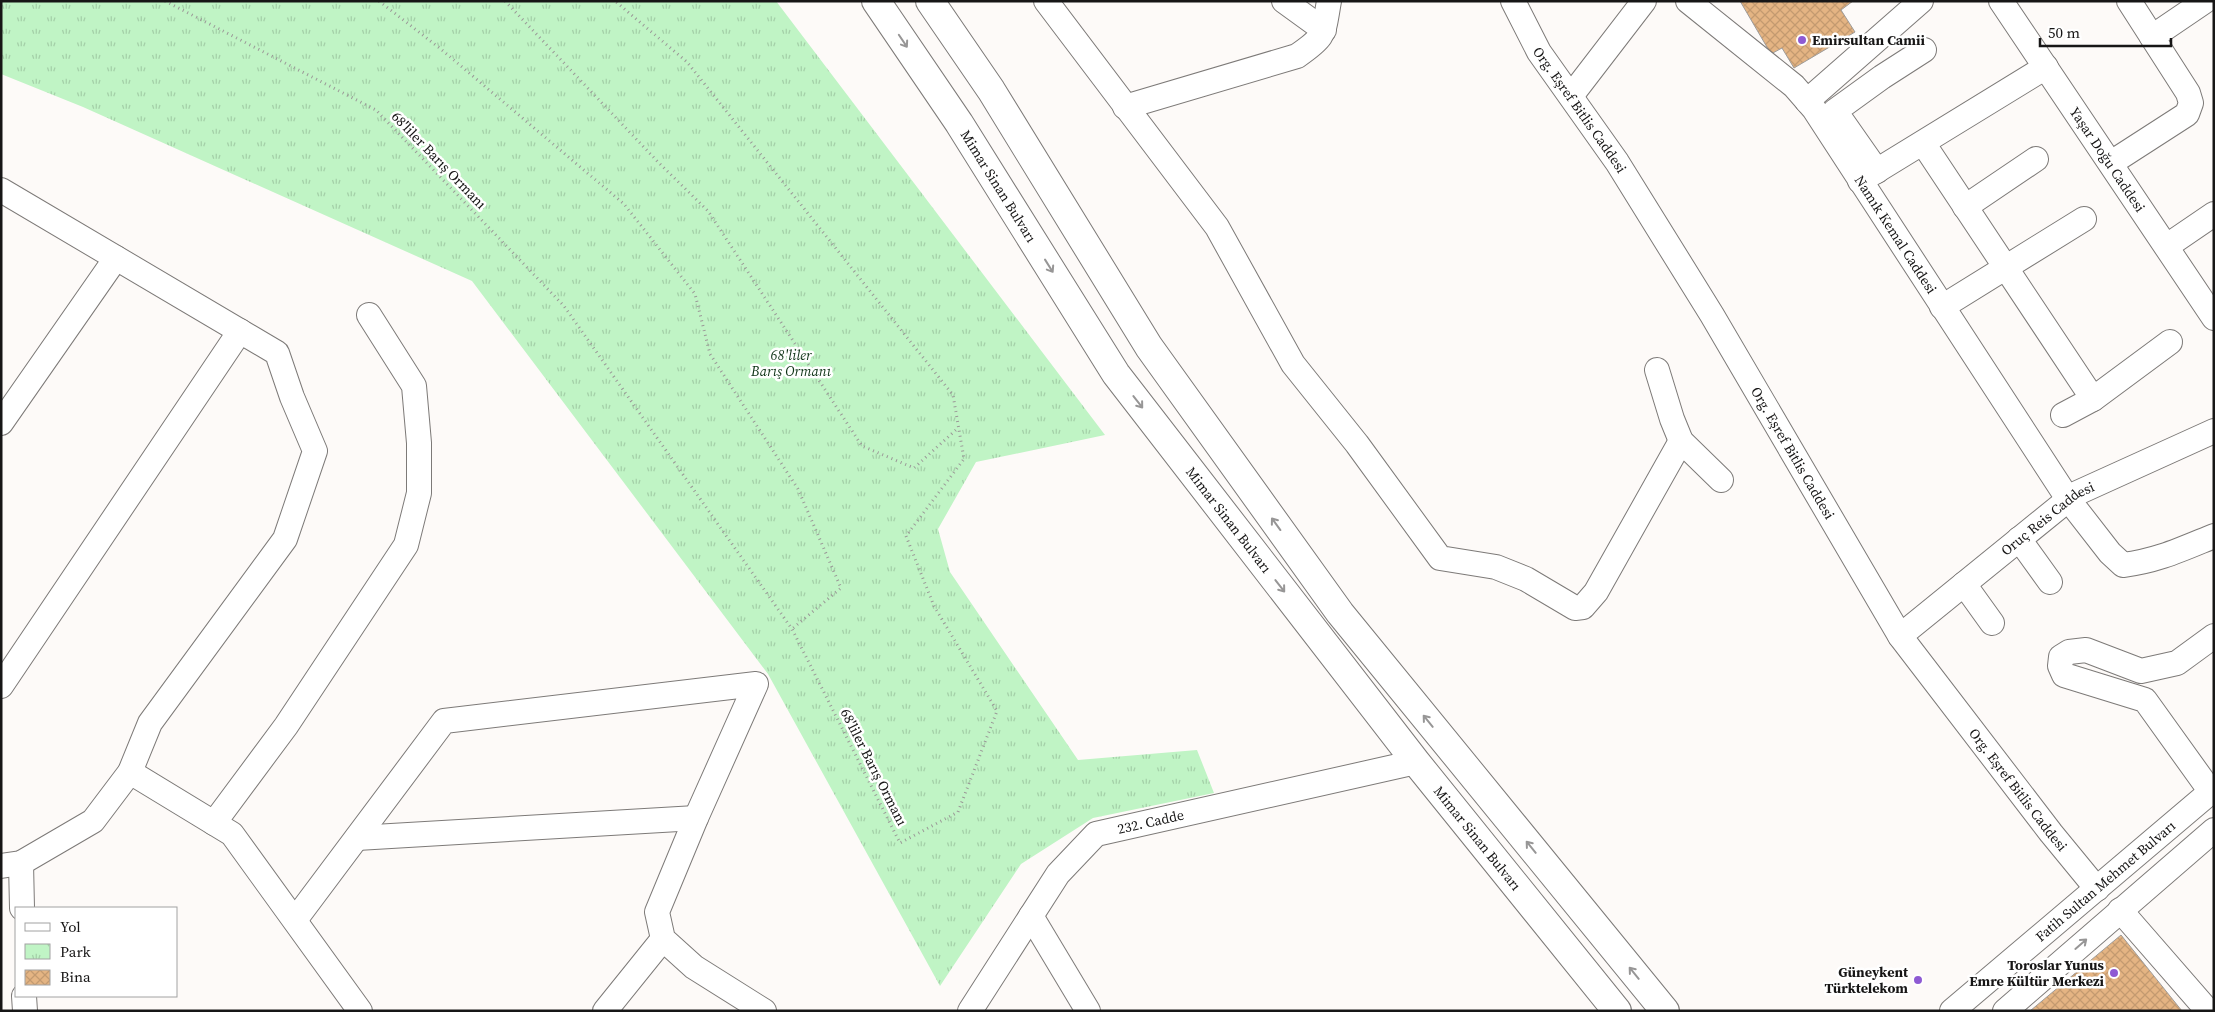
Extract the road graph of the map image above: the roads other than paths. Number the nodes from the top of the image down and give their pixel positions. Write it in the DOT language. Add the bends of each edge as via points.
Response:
graph roads {
  1 [pos="876,1"];
  2 [pos="930,1"];
  3 [pos="1046,1"];
  4 [pos="1284,1"];
  5 [pos="1329,1"];
  6 [pos="1513,1"];
  7 [pos="1644,1"];
  8 [pos="1688,1"];
  9 [pos="1921,1"];
  10 [pos="2001,1"];
  11 [pos="2129,1"];
  12 [pos="2205,1"];
  13 [pos="1324,30"];
  14 [pos="2152,37"];
  15 [pos="1865,50"];
  16 [pos="1924,50"];
  17 [pos="2046,66"];
  18 [pos="1882,77"];
  19 [pos="1571,96"];
  20 [pos="1807,101"];
  21 [pos="1125,107"];
  22 [pos="1923,143"];
  23 [pos="2036,159"];
  24 [pos="2111,163"];
  25 [pos="1869,176"];
  26 [pos="1,190"];
  27 [pos="1965,207"];
  28 [pos="2214,214"];
  29 [pos="2084,219"];
  30 [pos="2167,246"];
  31 [pos="116,258"];
  32 [pos="2005,268"];
  33 [pos="1942,307"];
  34 [pos="369,315"];
  35 [pos="2214,318"];
  36 [pos="240,331"];
  37 [pos="2170,342"];
  38 [pos="1657,370"];
  39 [pos="2093,399"];
  40 [pos="2063,415"];
  41 [pos="1,423"];
  42 [pos="2214,431"];
  43 [pos="1681,441"];
  44 [pos="1720,480"];
  45 [pos="2068,499"];
  46 [pos="2214,536"];
  47 [pos="2019,539"];
  48 [pos="2050,582"];
  49 [pos="1964,584"];
  50 [pos="1992,623"];
  51 [pos="1900,636"];
  52 [pos="2214,636"];
  53 [pos="1,686"];
  54 [pos="1416,762"];
  55 [pos="130,772"];
  56 [pos="2212,790"];
  57 [pos="696,818"];
  58 [pos="214,823"];
  59 [pos="2214,830"];
  60 [pos="356,838"];
  61 [pos="11,865"];
  62 [pos="2097,889"];
  63 [pos="22,907"];
  64 [pos="2120,910"];
  65 [pos="1031,916"];
  66 [pos="296,920"];
  67 [pos="663,939"];
  68 [pos="24,997"];
  69 [pos="25,1011"];
  70 [pos="360,1011"];
  71 [pos="605,1011"];
  72 [pos="764,1011"];
  73 [pos="970,1011"];
  74 [pos="1088,1011"];
  75 [pos="1617,1011"];
  76 [pos="1665,1011"];
  77 [pos="1952,1011"];
  78 [pos="2005,1011"];
  79 [pos="2208,1011"];
  1 -- 54 [label="main road, Mimar Sinan Bulvarı, one-way" via="959,123 1116,374"];
  76 -- 2 [label="main road, one-way" via="1340,613 1149,347 991,90"];
  3 -- 21 [label="street"];
  4 -- 13 [label="street"];
  5 -- 13 [label="street"];
  6 -- 19 [label="street, Org. Eşref Bitlis Caddesi" via="1539,52"];
  7 -- 19 [label="street"];
  8 -- 20 [label="street, Namık Kemal Caddesi" via="1794,86"];
  9 -- 15 [label="street"];
  10 -- 17 [label="street, Yaşar Doğu Caddesi"];
  11 -- 14 [label="street"];
  12 -- 14 [label="street"];
  13 -- 21 [label="street" via="1319,41 1297,56"];
  14 -- 24 [label="street" via="2188,93 2191,103 2186,114"];
  15 -- 18 [label="street"];
  15 -- 20 [label="street"];
  16 -- 18 [label="street"];
  17 -- 22 [label="street"];
  17 -- 24 [label="street, Yaşar Doğu Caddesi"];
  18 -- 25 [label="street" via="1835,110"];
  19 -- 51 [label="street, Org. Eşref Bitlis Caddesi" via="1617,162 1712,315"];
  20 -- 25 [label="street, Namık Kemal Caddesi"];
  21 -- 43 [label="street" via="1217,228 1293,364 1357,444 1440,558 1496,567 1526,579 1575,608 1583,607 1596,592"];
  22 -- 25 [label="street"];
  22 -- 27 [label="street"];
  23 -- 27 [label="street"];
  24 -- 30 [label="street, Yaşar Doğu Caddesi"];
  25 -- 33 [label="street, Namık Kemal Caddesi"];
  26 -- 31 [label="street"];
  27 -- 32 [label="street"];
  28 -- 30 [label="street"];
  29 -- 32 [label="street"];
  30 -- 35 [label="street, Yaşar Doğu Caddesi"];
  31 -- 36 [label="street"];
  31 -- 41 [label="street"];
  32 -- 33 [label="street"];
  32 -- 39 [label="street"];
  33 -- 45 [label="street, Namık Kemal Caddesi"];
  34 -- 58 [label="street" via="414,386 419,493 406,545 286,726"];
  36 -- 53 [label="street"];
  36 -- 55 [label="street" via="277,353 315,451 285,539 150,723"];
  37 -- 39 [label="street"];
  38 -- 43 [label="street"];
  39 -- 40 [label="street"];
  42 -- 45 [label="street, Oruç Reis Caddesi"];
  43 -- 44 [label="street"];
  45 -- 46 [label="street, Namık Kemal Caddesi" via="2123,565 2162,558"];
  45 -- 47 [label="street, Oruç Reis Caddesi"];
  47 -- 48 [label="street"];
  47 -- 49 [label="street, Oruç Reis Caddesi"];
  49 -- 50 [label="street"];
  49 -- 51 [label="street, Oruç Reis Caddesi"];
  51 -- 62 [label="street, Org. Eşref Bitlis Caddesi"];
  52 -- 56 [label="street" via="2177,663 2141,671 2086,650 2069,652 2061,658 2060,666 2064,675 2145,700"];
  54 -- 65 [label="street, 232. Cadde" via="1096,834 1058,874"];
  54 -- 75 [label="main road, Mimar Sinan Bulvarı"];
  55 -- 58 [label="street"];
  55 -- 61 [label="street" via="93,820"];
  56 -- 62 [label="street, Fatih Sultan Mehmet Bulvarı"];
  57 -- 60 [label="street"];
  57 -- 60 [label="street" via="756,684 444,721"];
  57 -- 67 [label="street" via="657,912"];
  58 -- 66 [label="street" via="232,834"];
  59 -- 64 [label="street"];
  60 -- 66 [label="street"];
  61 -- 63 [label="street"];
  62 -- 77 [label="street, Fatih Sultan Mehmet Bulvarı"];
  78 -- 64 [label="street, one-way"];
  64 -- 79 [label="street"];
  65 -- 73 [label="street, 232. Cadde"];
  65 -- 74 [label="street"];
  66 -- 70 [label="street"];
  67 -- 71 [label="street"];
  67 -- 72 [label="street" via="694,967"];
  68 -- 69 [label="street"];
}
